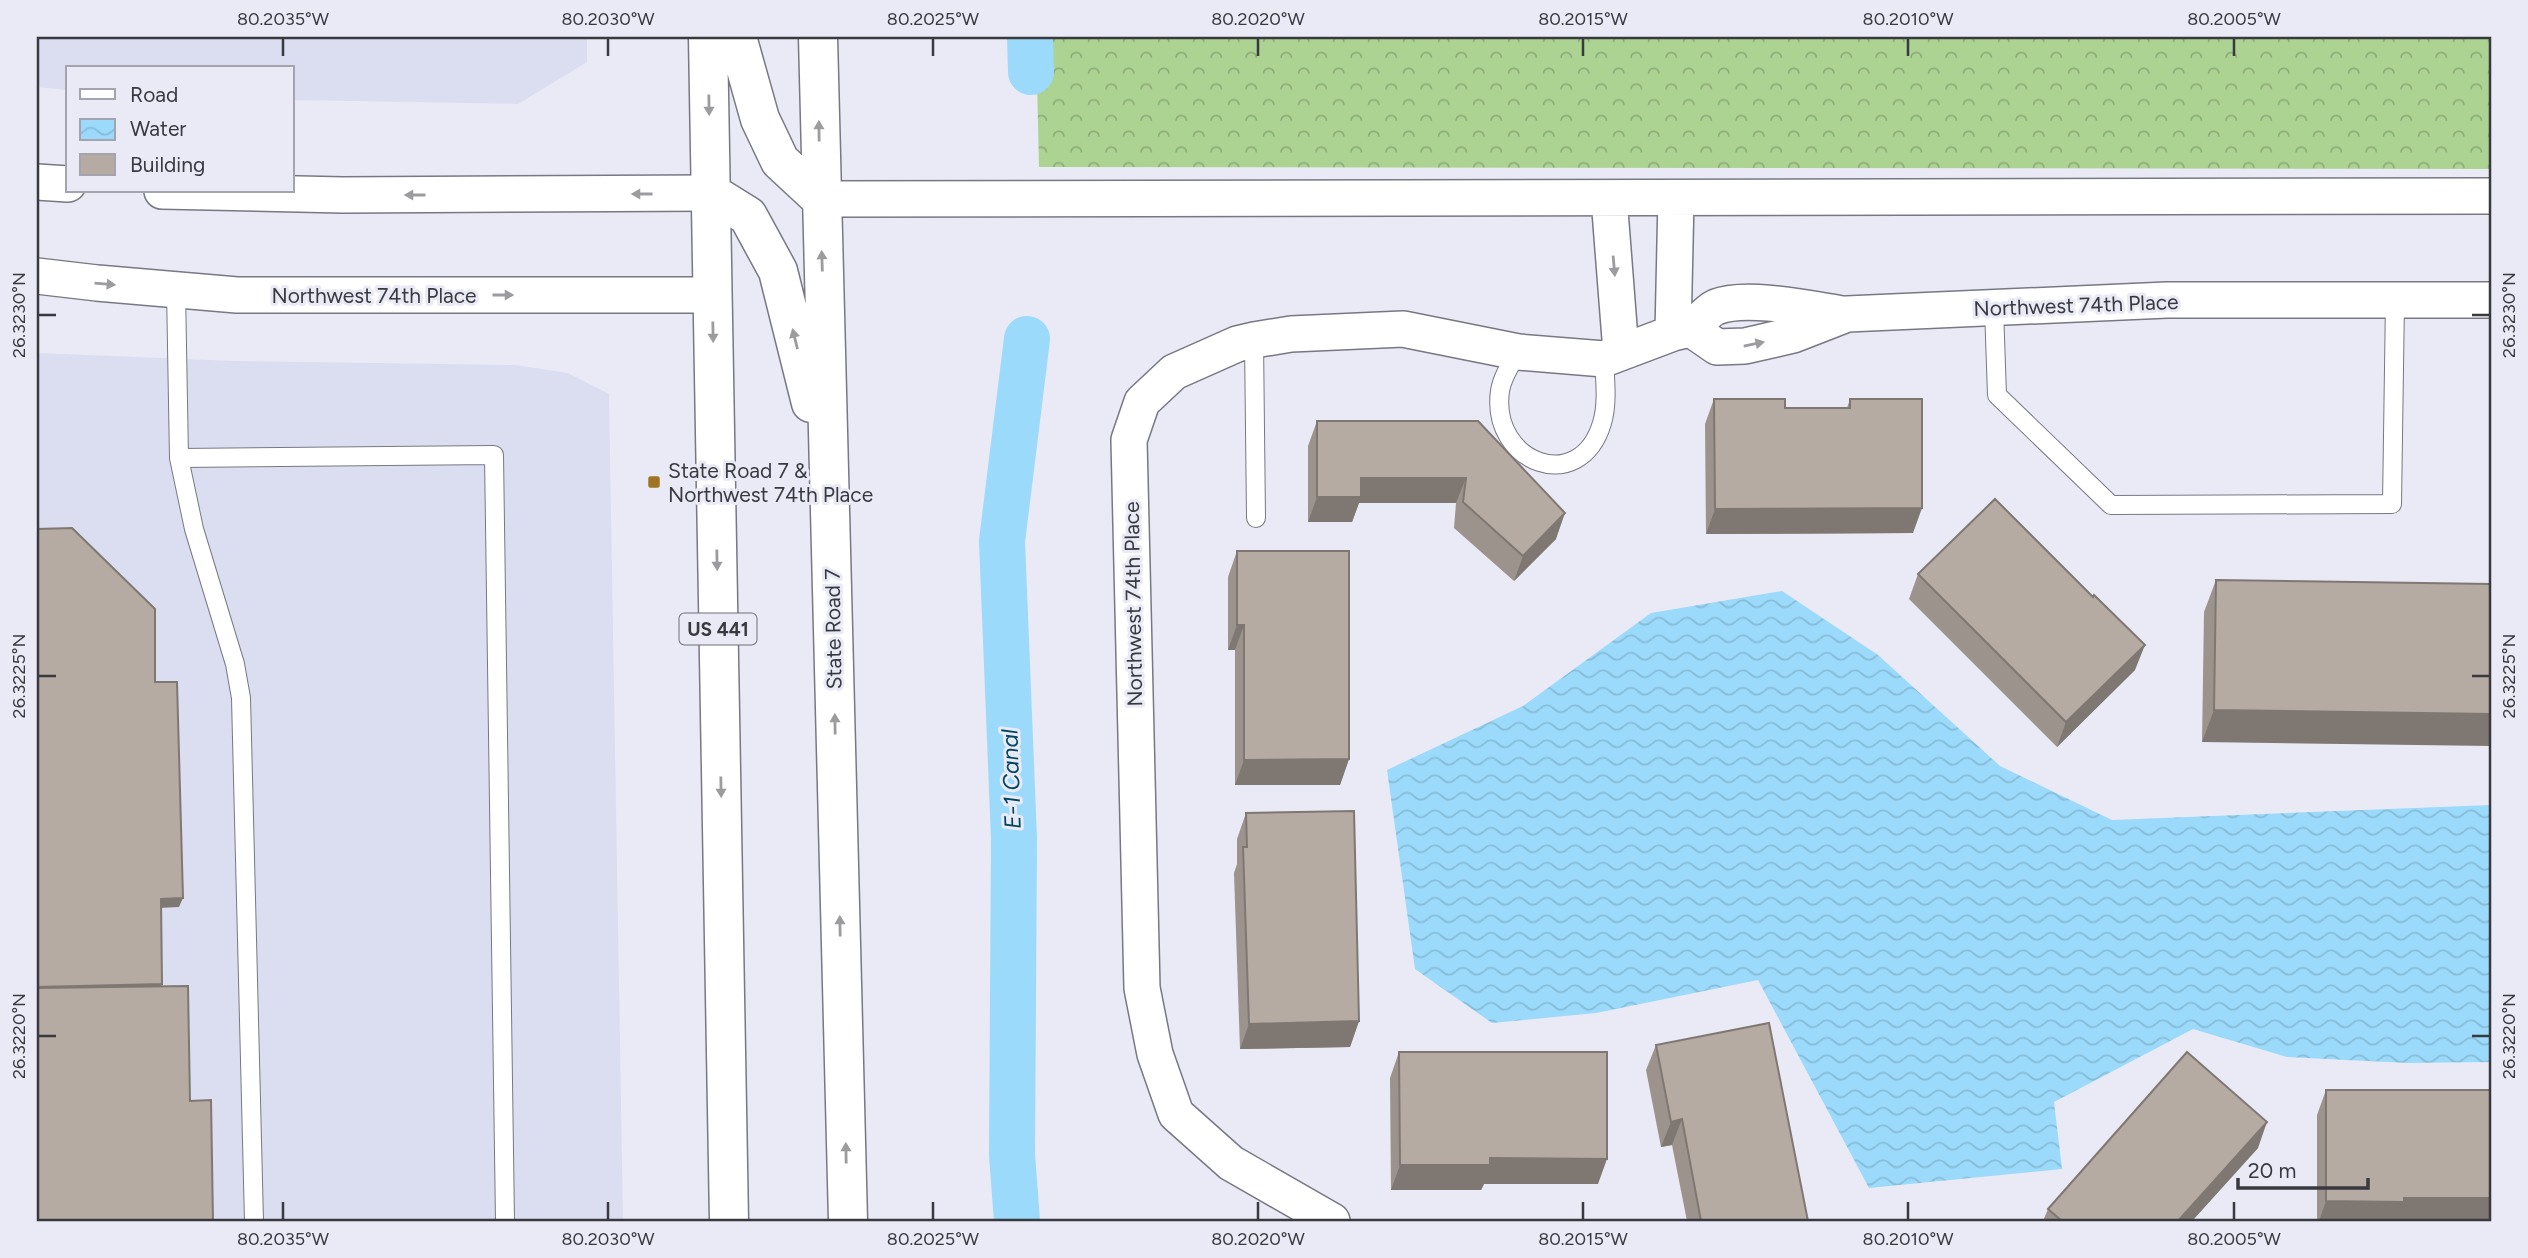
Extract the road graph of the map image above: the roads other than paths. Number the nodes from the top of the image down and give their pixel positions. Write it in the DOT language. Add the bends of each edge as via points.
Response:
graph roads {
  1 [pos="708,37"];
  2 [pos="737,37"];
  3 [pos="818,37"];
  4 [pos="37,182"];
  5 [pos="66,184"];
  6 [pos="207,192"];
  7 [pos="711,193"];
  8 [pos="2491,196"];
  9 [pos="1609,198"];
  10 [pos="1676,198"];
  11 [pos="821,199"];
  12 [pos="37,275"];
  13 [pos="176,290"];
  14 [pos="713,295"];
  15 [pos="2395,300"];
  16 [pos="2491,300"];
  17 [pos="1994,308"];
  18 [pos="1682,331"];
  19 [pos="1254,340"];
  20 [pos="1518,352"];
  21 [pos="1613,356"];
  22 [pos="179,458"];
  23 [pos="829,477"];
  24 [pos="1256,518"];
  25 [pos="254,1221"];
  26 [pos="505,1221"];
  27 [pos="729,1221"];
  28 [pos="848,1221"];
  29 [pos="1332,1221"];
  1 -- 7 [label="main road, US 441, one-way"];
  2 -- 11 [label="main road" via="760,119 780,161"];
  11 -- 3 [label="main road, State Road 7, one-way"];
  4 -- 5 [label="street"];
  7 -- 6 [label="street, one-way"];
  7 -- 14 [label="main road, US 441"];
  23 -- 7 [label="main road, one-way" via="778,271 748,216"];
  8 -- 10 [label="street"];
  9 -- 10 [label="street"];
  9 -- 11 [label="street"];
  9 -- 21 [label="street, one-way"];
  10 -- 18 [label="street"];
  23 -- 11 [label="main road, State Road 7, one-way"];
  12 -- 13 [label="street, Northwest 74th Place, one-way"];
  13 -- 14 [label="street, Northwest 74th Place, one-way" via="237,295"];
  13 -- 22 [label="lane"];
  14 -- 27 [label="main road, US 441, one-way"];
  15 -- 16 [label="street, Northwest 74th Place"];
  15 -- 17 [label="street, Northwest 74th Place" via="2166,300"];
  15 -- 17 [label="lane" via="2392,504 2111,505 1997,395"];
  17 -- 18 [label="street, Northwest 74th Place" via="1847,314 1736,304 1715,308"];
  18 -- 21 [label="street, Northwest 74th Place"];
  19 -- 20 [label="street, Northwest 74th Place" via="1402,329"];
  19 -- 24 [label="lane"];
  19 -- 29 [label="street, Northwest 74th Place" via="1174,372 1142,402 1129,440 1142,988 1155,1054 1176,1114 1231,1163"];
  20 -- 21 [label="street, Northwest 74th Place"];
  20 -- 21 [label="lane" via="1500,389 1499,414 1509,440 1527,458 1546,464 1567,464 1596,440"];
  22 -- 25 [label="lane" via="241,698"];
  22 -- 26 [label="lane" via="494,455"];
  28 -- 23 [label="main road, State Road 7, one-way"];
}
